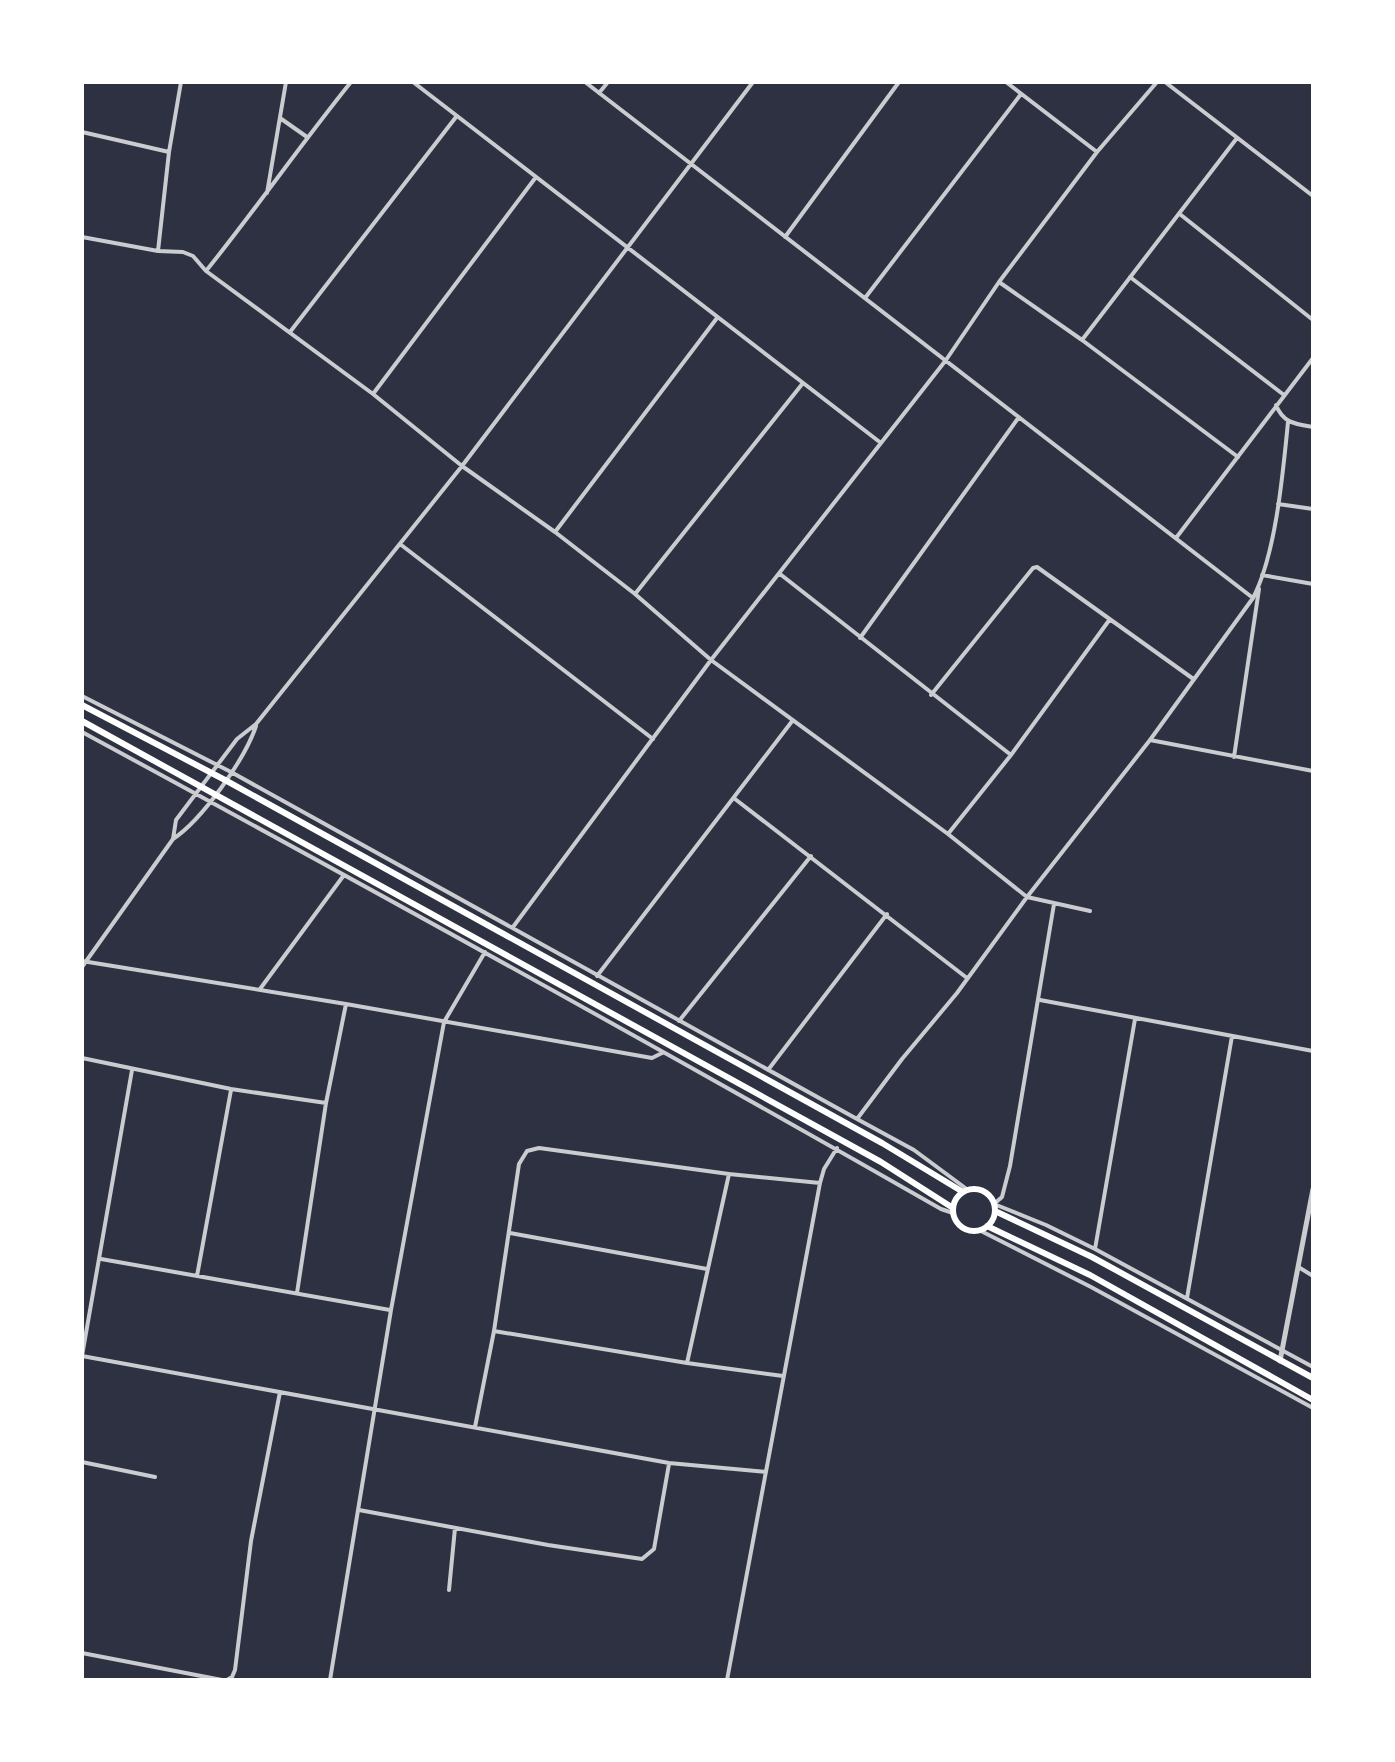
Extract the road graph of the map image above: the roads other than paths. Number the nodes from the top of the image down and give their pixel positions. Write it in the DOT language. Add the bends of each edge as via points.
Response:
graph roads {
  1 [pos="181,82"];
  2 [pos="286,82"];
  3 [pos="351,82"];
  4 [pos="413,82"];
  5 [pos="585,82"];
  6 [pos="608,82"];
  7 [pos="753,82"];
  8 [pos="899,82"];
  9 [pos="1006,82"];
  10 [pos="1157,82"];
  11 [pos="1165,82"];
  12 [pos="599,93"];
  13 [pos="1021,94"];
  14 [pos="456,117"];
  15 [pos="280,118"];
  16 [pos="82,132"];
  17 [pos="307,137"];
  18 [pos="1237,138"];
  19 [pos="169,152"];
  20 [pos="1097,152"];
  21 [pos="690,163"];
  22 [pos="536,177"];
  23 [pos="267,195"];
  24 [pos="1313,196"];
  25 [pos="1181,215"];
  26 [pos="82,237"];
  27 [pos="785,237"];
  28 [pos="629,248"];
  29 [pos="158,251"];
  30 [pos="206,271"];
  31 [pos="1130,277"];
  32 [pos="999,282"];
  33 [pos="865,298"];
  34 [pos="717,318"];
  35 [pos="1313,320"];
  36 [pos="290,332"];
  37 [pos="1082,340"];
  38 [pos="1313,358"];
  39 [pos="946,360"];
  40 [pos="803,383"];
  41 [pos="373,394"];
  42 [pos="1284,395"];
  43 [pos="1276,405"];
  44 [pos="1019,417"];
  45 [pos="1288,422"];
  46 [pos="1313,427"];
  47 [pos="881,443"];
  48 [pos="1238,457"];
  49 [pos="462,466"];
  50 [pos="1278,504"];
  51 [pos="1313,509"];
  52 [pos="555,532"];
  53 [pos="1176,538"];
  54 [pos="400,544"];
  55 [pos="780,573"];
  56 [pos="1262,575"];
  57 [pos="1313,584"];
  58 [pos="1259,587"];
  59 [pos="635,594"];
  60 [pos="1253,598"];
  61 [pos="1110,619"];
  62 [pos="860,638"];
  63 [pos="711,660"];
  64 [pos="1192,678"];
  65 [pos="931,695"];
  66 [pos="82,696"];
  67 [pos="82,705"];
  68 [pos="793,720"];
  69 [pos="82,721"];
  70 [pos="256,724"];
  71 [pos="82,732"];
  72 [pos="653,739"];
  73 [pos="1150,740"];
  74 [pos="1011,755"];
  75 [pos="1234,757"];
  76 [pos="217,765"];
  77 [pos="1313,771"];
  78 [pos="231,772"];
  79 [pos="211,773"];
  80 [pos="225,780"];
  81 [pos="202,786"];
  82 [pos="215,793"];
  83 [pos="196,794"];
  84 [pos="735,799"];
  85 [pos="209,801"];
  86 [pos="948,834"];
  87 [pos="173,839"];
  88 [pos="811,856"];
  89 [pos="344,875"];
  90 [pos="1027,897"];
  91 [pos="1054,904"];
  92 [pos="1090,911"];
  93 [pos="887,914"];
  94 [pos="513,927"];
  95 [pos="485,952"];
  96 [pos="83,963"];
  97 [pos="597,976"];
  98 [pos="967,978"];
  99 [pos="260,990"];
  100 [pos="1039,1000"];
  101 [pos="346,1004"];
  102 [pos="1135,1019"];
  103 [pos="679,1021"];
  104 [pos="444,1022"];
  105 [pos="1232,1036"];
  106 [pos="1313,1051"];
  107 [pos="663,1053"];
  108 [pos="82,1058"];
  109 [pos="132,1070"];
  110 [pos="768,1070"];
  111 [pos="231,1089"];
  112 [pos="326,1103"];
  113 [pos="857,1119"];
  114 [pos="837,1148"];
  115 [pos="729,1174"];
  116 [pos="820,1183"];
  117 [pos="1313,1189"];
  118 [pos="966,1191"];
  119 [pos="995,1208"];
  120 [pos="953,1210"];
  121 [pos="987,1226"];
  122 [pos="979,1230"];
  123 [pos="510,1233"];
  124 [pos="1095,1249"];
  125 [pos="101,1259"];
  126 [pos="1300,1268"];
  127 [pos="707,1269"];
  128 [pos="197,1276"];
  129 [pos="1313,1276"];
  130 [pos="297,1293"];
  131 [pos="1187,1299"];
  132 [pos="391,1310"];
  133 [pos="494,1331"];
  134 [pos="1283,1350"];
  135 [pos="82,1356"];
  136 [pos="1280,1361"];
  137 [pos="687,1363"];
  138 [pos="1313,1367"];
  139 [pos="783,1376"];
  140 [pos="1313,1378"];
  141 [pos="280,1392"];
  142 [pos="1313,1400"];
  143 [pos="1313,1408"];
  144 [pos="375,1411"];
  145 [pos="475,1427"];
  146 [pos="82,1462"];
  147 [pos="669,1463"];
  148 [pos="766,1472"];
  149 [pos="155,1477"];
  150 [pos="359,1510"];
  151 [pos="455,1528"];
  152 [pos="449,1590"];
  153 [pos="82,1653"];
  154 [pos="224,1680"];
  155 [pos="330,1680"];
  156 [pos="727,1680"];
  1 -- 19 [label="street"];
  2 -- 15 [label="street"];
  3 -- 17 [label="street"];
  4 -- 14 [label="street"];
  5 -- 12 [label="street"];
  6 -- 12 [label="street"];
  7 -- 21 [label="street"];
  8 -- 27 [label="street"];
  9 -- 13 [label="street"];
  10 -- 20 [label="street"];
  11 -- 18 [label="street"];
  12 -- 21 [label="street"];
  13 -- 20 [label="street"];
  13 -- 33 [label="street"];
  14 -- 22 [label="street"];
  14 -- 36 [label="street"];
  15 -- 17 [label="street"];
  15 -- 23 [label="street"];
  16 -- 19 [label="street"];
  17 -- 23 [label="street"];
  18 -- 24 [label="street"];
  18 -- 25 [label="street"];
  19 -- 29 [label="street"];
  20 -- 32 [label="street"];
  21 -- 27 [label="street"];
  21 -- 28 [label="street"];
  22 -- 28 [label="street"];
  22 -- 41 [label="street"];
  23 -- 30 [label="street"];
  25 -- 31 [label="street"];
  25 -- 35 [label="street"];
  26 -- 29 [label="street"];
  27 -- 33 [label="street"];
  28 -- 34 [label="street"];
  28 -- 49 [label="street"];
  29 -- 30 [label="street" via="193,256"];
  30 -- 36 [label="street"];
  31 -- 37 [label="street"];
  31 -- 42 [label="street"];
  32 -- 37 [label="street"];
  32 -- 39 [label="street"];
  33 -- 39 [label="street"];
  34 -- 40 [label="street"];
  34 -- 52 [label="street"];
  36 -- 41 [label="street"];
  37 -- 48 [label="street"];
  38 -- 42 [label="street"];
  39 -- 44 [label="street"];
  39 -- 47 [label="street"];
  40 -- 47 [label="street"];
  40 -- 59 [label="street"];
  41 -- 49 [label="street"];
  42 -- 43 [label="street"];
  43 -- 45 [label="street"];
  43 -- 48 [label="street"];
  44 -- 53 [label="street"];
  44 -- 62 [label="street"];
  45 -- 46 [label="street"];
  45 -- 50 [label="street"];
  47 -- 55 [label="street"];
  48 -- 53 [label="street"];
  49 -- 52 [label="street"];
  49 -- 54 [label="street"];
  50 -- 51 [label="street"];
  50 -- 56 [label="street"];
  52 -- 59 [label="street"];
  53 -- 60 [label="street"];
  54 -- 70 [label="street"];
  54 -- 72 [label="street"];
  55 -- 62 [label="street"];
  55 -- 63 [label="street"];
  56 -- 57 [label="street"];
  56 -- 58 [label="street"];
  58 -- 60 [label="street"];
  58 -- 75 [label="street"];
  59 -- 63 [label="street"];
  60 -- 64 [label="street"];
  61 -- 64 [label="street"];
  61 -- 65 [label="street" via="1041,568 1033,568"];
  61 -- 74 [label="street"];
  62 -- 65 [label="street"];
  63 -- 68 [label="street"];
  63 -- 72 [label="street"];
  64 -- 73 [label="street"];
  65 -- 74 [label="street"];
  66 -- 76 [label="street"];
  67 -- 79 [label="main road"];
  68 -- 84 [label="street"];
  68 -- 86 [label="street"];
  69 -- 81 [label="main road"];
  70 -- 76 [label="street"];
  70 -- 78 [label="street" via="249,748"];
  71 -- 83 [label="street"];
  72 -- 94 [label="street"];
  73 -- 75 [label="street"];
  73 -- 90 [label="street"];
  74 -- 86 [label="street"];
  75 -- 77 [label="street"];
  76 -- 78 [label="street"];
  76 -- 79 [label="street"];
  78 -- 80 [label="street"];
  78 -- 94 [label="street"];
  79 -- 80 [label="main road"];
  79 -- 81 [label="street"];
  80 -- 82 [label="street"];
  80 -- 118 [label="main road"];
  81 -- 82 [label="main road"];
  81 -- 83 [label="street"];
  82 -- 85 [label="street"];
  82 -- 120 [label="main road" via="881,1162"];
  83 -- 85 [label="street"];
  83 -- 87 [label="street" via="176,820"];
  84 -- 88 [label="street"];
  84 -- 97 [label="street"];
  85 -- 87 [label="street" via="188,829"];
  85 -- 89 [label="street"];
  86 -- 90 [label="street"];
  87 -- 96 [label="street"];
  88 -- 93 [label="street"];
  88 -- 103 [label="street"];
  89 -- 95 [label="street"];
  89 -- 99 [label="street"];
  90 -- 91 [label="street"];
  90 -- 98 [label="street"];
  91 -- 92 [label="street"];
  91 -- 100 [label="street"];
  93 -- 98 [label="street"];
  93 -- 110 [label="street"];
  94 -- 97 [label="street"];
  95 -- 104 [label="street"];
  95 -- 107 [label="street"];
  96 -- 99 [label="street"];
  97 -- 103 [label="street"];
  98 -- 113 [label="street"];
  99 -- 101 [label="street"];
  100 -- 102 [label="street"];
  100 -- 119 [label="street" via="1010,1166"];
  101 -- 104 [label="street"];
  101 -- 112 [label="street"];
  102 -- 105 [label="street"];
  102 -- 124 [label="street"];
  103 -- 110 [label="street"];
  104 -- 107 [label="street" via="652,1058"];
  104 -- 132 [label="street"];
  105 -- 106 [label="street"];
  105 -- 131 [label="street"];
  107 -- 114 [label="street"];
  108 -- 109 [label="street"];
  109 -- 111 [label="street"];
  109 -- 125 [label="street"];
  110 -- 113 [label="street"];
  111 -- 112 [label="street"];
  111 -- 128 [label="street"];
  112 -- 130 [label="street"];
  113 -- 118 [label="street" via="914,1150"];
  114 -- 116 [label="street"];
  114 -- 120 [label="street" via="941,1209"];
  115 -- 116 [label="street"];
  115 -- 123 [label="street" via="539,1148 527,1151 519,1164"];
  115 -- 127 [label="street"];
  116 -- 139 [label="street"];
  117 -- 126 [label="street"];
  118 -- 119 [label="main road" via="986,1193"];
  118 -- 120 [label="main road" via="957,1197"];
  119 -- 121 [label="main road"];
  119 -- 124 [label="street"];
  119 -- 136 [label="main road"];
  120 -- 122 [label="main road" via="962,1227"];
  121 -- 122 [label="main road"];
  121 -- 142 [label="main road" via="1090,1275"];
  122 -- 143 [label="street"];
  123 -- 127 [label="street"];
  123 -- 133 [label="street"];
  124 -- 131 [label="street"];
  125 -- 128 [label="street"];
  125 -- 135 [label="street"];
  126 -- 129 [label="street"];
  126 -- 134 [label="street"];
  127 -- 137 [label="street"];
  128 -- 130 [label="street"];
  130 -- 132 [label="street"];
  131 -- 134 [label="street"];
  132 -- 144 [label="street"];
  133 -- 137 [label="street"];
  133 -- 145 [label="street"];
  134 -- 136 [label="street"];
  134 -- 138 [label="street"];
  135 -- 141 [label="street"];
  136 -- 140 [label="main road"];
  137 -- 139 [label="street"];
  139 -- 148 [label="street"];
  141 -- 144 [label="street"];
  141 -- 154 [label="street" via="251,1541 235,1670"];
  144 -- 145 [label="street"];
  144 -- 150 [label="street"];
  145 -- 147 [label="street"];
  146 -- 149 [label="street"];
  147 -- 148 [label="street"];
  147 -- 151 [label="street" via="654,1549 642,1559"];
  148 -- 156 [label="street"];
  150 -- 151 [label="street"];
  150 -- 155 [label="street"];
  151 -- 152 [label="street"];
  153 -- 154 [label="street"];
}
